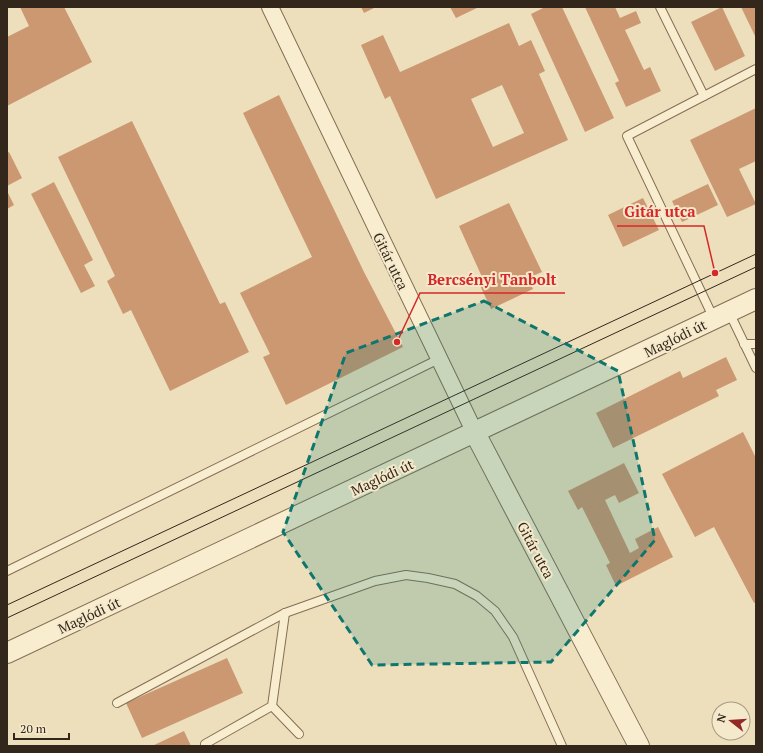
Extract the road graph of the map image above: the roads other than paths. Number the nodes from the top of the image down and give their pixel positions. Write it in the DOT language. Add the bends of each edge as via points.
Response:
graph roads {
  1 [pos="270,7"];
  2 [pos="660,7"];
  3 [pos="756,69"];
  4 [pos="704,96"];
  5 [pos="756,299"];
  6 [pos="722,315"];
  7 [pos="744,344"];
  8 [pos="756,344"];
  9 [pos="438,359"];
  10 [pos="756,368"];
  11 [pos="475,433"];
  12 [pos="7,571"];
  13 [pos="285,613"];
  14 [pos="7,653"];
  15 [pos="116,703"];
  16 [pos="272,706"];
  17 [pos="299,734"];
  18 [pos="205,744"];
  19 [pos="562,746"];
  20 [pos="639,746"];
  1 -- 9 [label="street, Gitár utca"];
  2 -- 4 [label="lane"];
  3 -- 4 [label="lane"];
  4 -- 6 [label="lane" via="627,136"];
  5 -- 6 [label="street, Maglódi út"];
  6 -- 7 [label="lane"];
  6 -- 11 [label="street, Maglódi út"];
  7 -- 8 [label="lane"];
  7 -- 10 [label="lane"];
  9 -- 11 [label="street, Gitár utca"];
  9 -- 12 [label="lane"];
  11 -- 14 [label="street, Maglódi út"];
  11 -- 20 [label="street, Gitár utca"];
  13 -- 15 [label="lane"];
  13 -- 16 [label="lane"];
  13 -- 19 [label="lane" via="375,581 406,575 455,584 477,596 495,611 508,630"];
  16 -- 17 [label="lane"];
  16 -- 18 [label="lane"];
}
